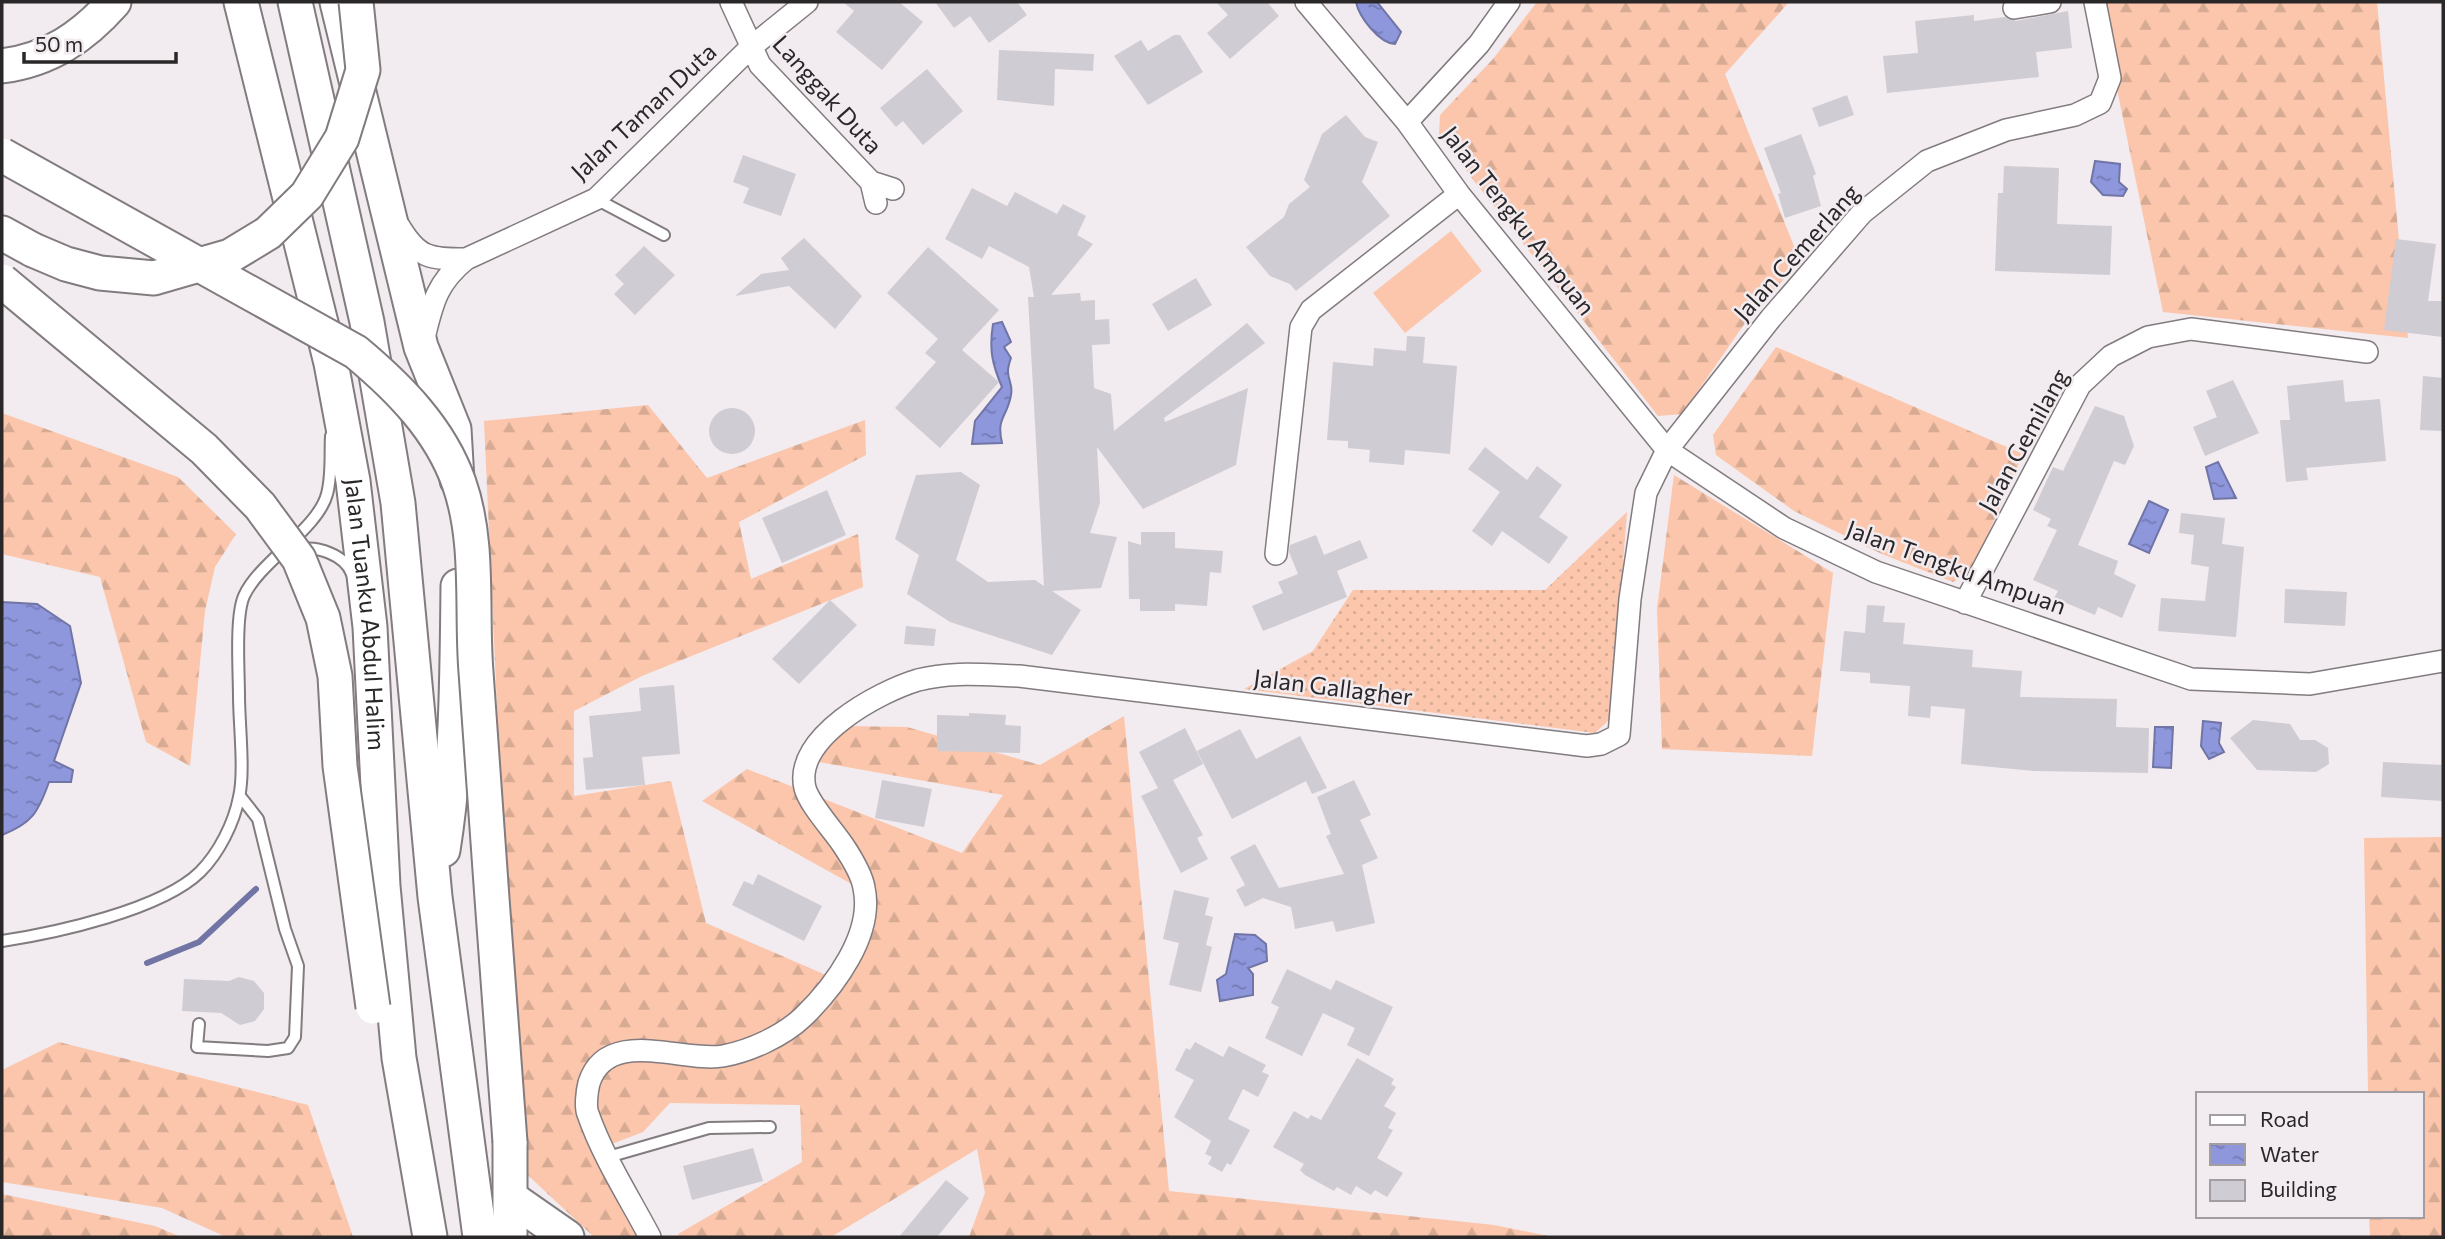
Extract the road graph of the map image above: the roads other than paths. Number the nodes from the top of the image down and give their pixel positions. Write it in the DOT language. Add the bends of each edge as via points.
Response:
graph roads {
  1 [pos="114,2"];
  2 [pos="241,2"];
  3 [pos="295,2"];
  4 [pos="337,2"];
  5 [pos="356,2"];
  6 [pos="731,2"];
  7 [pos="807,2"];
  8 [pos="1306,2"];
  9 [pos="1509,2"];
  10 [pos="2050,2"];
  11 [pos="2089,3"];
  12 [pos="2014,8"];
  13 [pos="750,48"];
  14 [pos="2,65"];
  15 [pos="1407,121"];
  16 [pos="2,155"];
  17 [pos="893,189"];
  18 [pos="1460,194"];
  19 [pos="596,199"];
  20 [pos="389,209"];
  21 [pos="2,233"];
  22 [pos="664,235"];
  23 [pos="466,258"];
  24 [pos="2,281"];
  25 [pos="422,347"];
  26 [pos="2367,352"];
  27 [pos="331,363"];
  28 [pos="1667,450"];
  29 [pos="1276,554"];
  30 [pos="277,556"];
  31 [pos="1965,603"];
  32 [pos="370,627"];
  33 [pos="2443,661"];
  34 [pos="240,796"];
  35 [pos="435,897"];
  36 [pos="2,941"];
  37 [pos="199,1024"];
  38 [pos="770,1126"];
  39 [pos="608,1157"];
  40 [pos="511,1198"];
  41 [pos="410,1237"];
  42 [pos="430,1237"];
  43 [pos="480,1237"];
  44 [pos="510,1237"];
  45 [pos="567,1237"];
  46 [pos="650,1237"];
  1 -- 14 [label="main road" via="91,28 61,48 27,63"];
  2 -- 27 [label="main road, Jalan Tuanku Abdul Halim"];
  3 -- 35 [label="main road, Jalan Tuanku Abdul Halim" via="367,322 398,503"];
  4 -- 20 [label="main road"];
  5 -- 21 [label="main road, bridge" via="363,70 342,138 307,195 268,233 230,256 154,278 100,273 66,264"];
  6 -- 13 [label="street, Langgak Duta"];
  7 -- 13 [label="street, Jalan Taman Duta"];
  8 -- 15 [label="street, Jalan Tengku Ampuan"];
  9 -- 15 [label="street" via="1479,44"];
  10 -- 12 [label="street"];
  11 -- 28 [label="street, Jalan Cemerlang" via="2110,78 2100,103 2075,115 2006,130 1927,161 1862,213 1771,318"];
  13 -- 17 [label="street, Langgak Duta" via="873,192"];
  13 -- 19 [label="street, Jalan Taman Duta"];
  15 -- 18 [label="street, Jalan Tengku Ampuan"];
  16 -- 40 [label="main road, bridge" via="356,352 392,382 443,444 460,485 469,525"];
  18 -- 28 [label="street, Jalan Tengku Ampuan"];
  18 -- 29 [label="street" via="1311,310 1301,327"];
  19 -- 22 [label="lane"];
  19 -- 23 [label="street, Jalan Taman Duta"];
  20 -- 23 [label="street, Jalan Taman Duta" via="420,253 436,259"];
  20 -- 25 [label="main road"];
  23 -- 25 [label="street, Jalan Taman Duta" via="436,290"];
  24 -- 41 [label="main road, bridge" via="204,449 261,506 299,559 323,618 335,676 340,766 400,1197"];
  25 -- 35 [label="main road" via="454,429 460,518 450,804"];
  26 -- 31 [label="street, Jalan Gemilang" via="2191,329 2148,337 2110,356 2080,385"];
  27 -- 30 [label="lane" via="327,495"];
  27 -- 32 [label="main road, Jalan Tuanku Abdul Halim" via="353,481"];
  28 -- 31 [label="street, Jalan Tengku Ampuan" via="1784,528 1876,572"];
  28 -- 39 [label="street, Jalan Gallagher" via="1646,493 1630,599 1619,735 1601,744 1587,746 1019,676 961,674 919,680 877,697 829,730 813,747 803,768 806,790 846,849 864,886 866,913 852,952 826,993 801,1019 752,1049 720,1057 627,1050 602,1063 589,1082 586,1112"];
  30 -- 32 [label="lane" via="307,548 330,553 349,567"];
  30 -- 34 [label="lane" via="243,597"];
  31 -- 33 [label="street, Jalan Tengku Ampuan" via="2191,679 2310,684"];
  32 -- 42 [label="main road, Jalan Tuanku Abdul Halim" via="383,886 399,1058"];
  34 -- 36 [label="lane" via="215,853 199,873 176,889 97,920 50,934"];
  34 -- 37 [label="lane" via="258,819 298,966 295,1037 288,1048 268,1051 197,1047"];
  35 -- 43 [label="main road, Jalan Tuanku Abdul Halim"];
  38 -- 39 [label="lane" via="709,1128"];
  39 -- 46 [label="street"];
  40 -- 44 [label="main road"];
  40 -- 45 [label="main road"];
}
